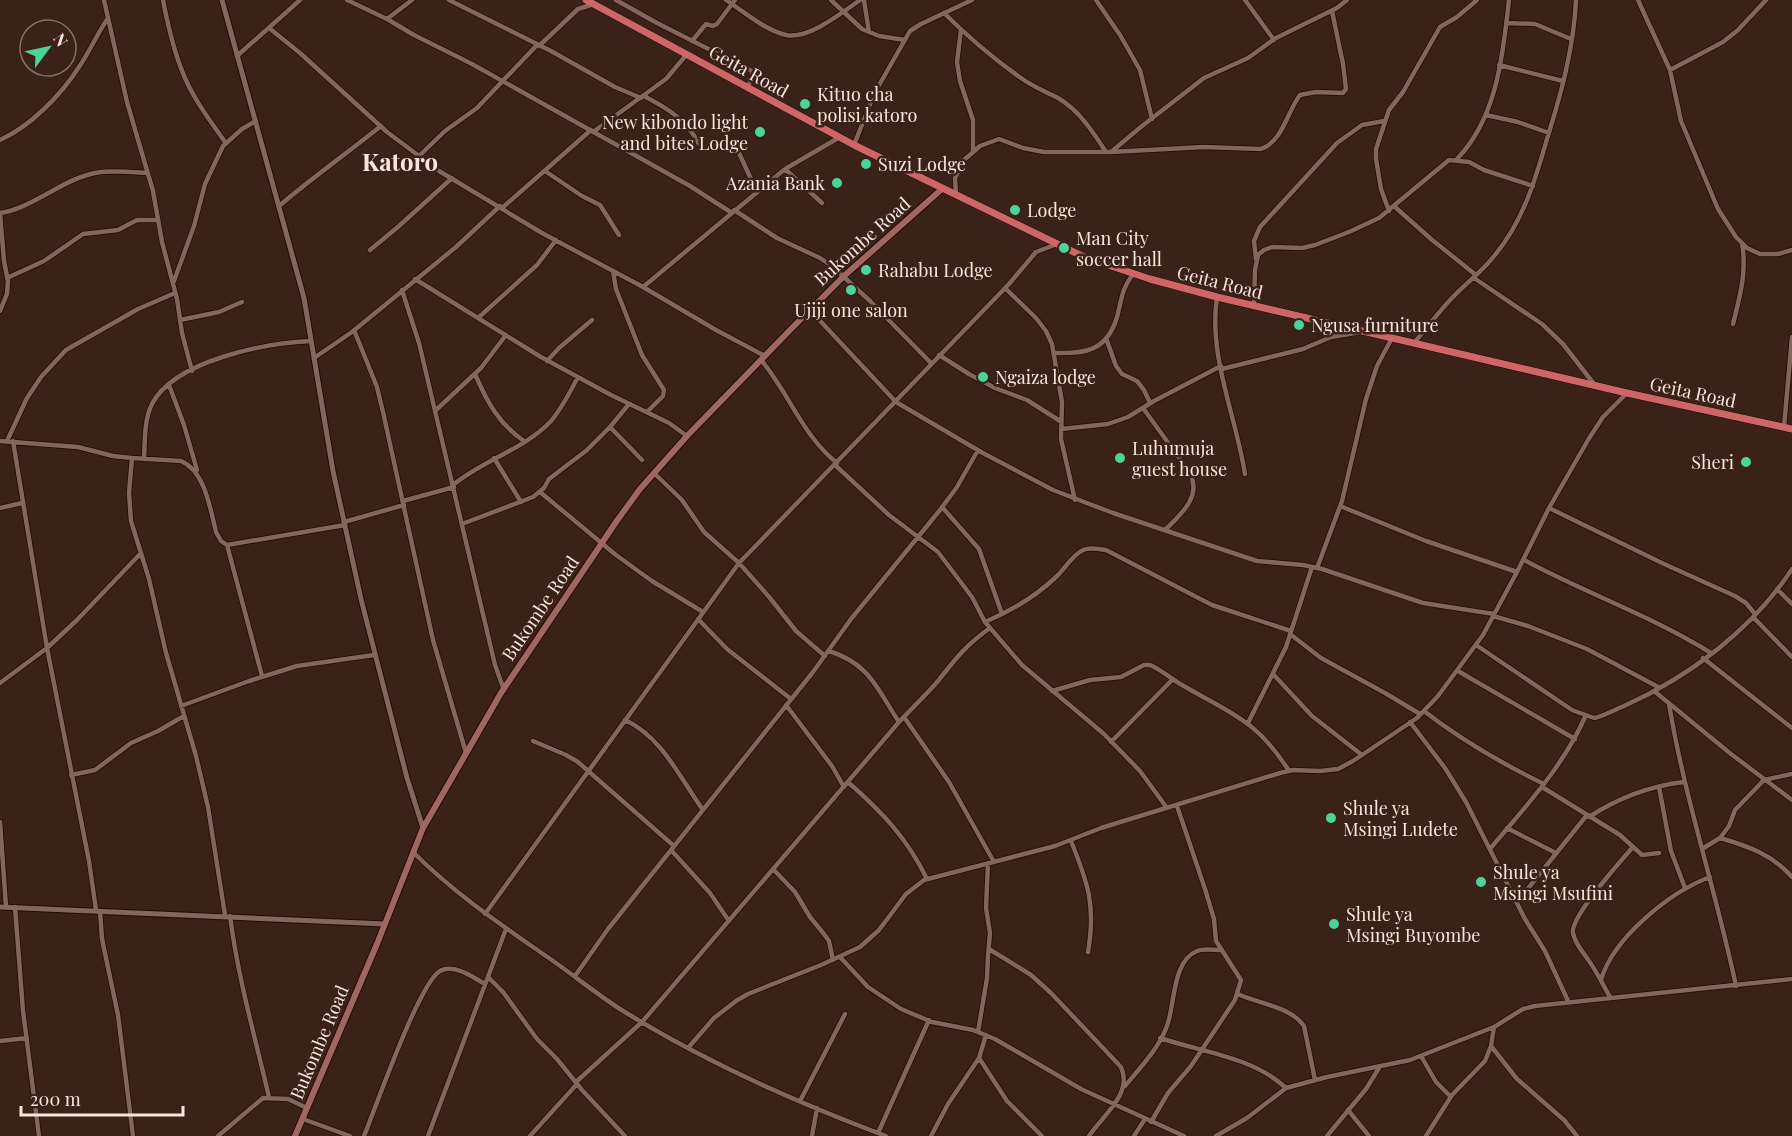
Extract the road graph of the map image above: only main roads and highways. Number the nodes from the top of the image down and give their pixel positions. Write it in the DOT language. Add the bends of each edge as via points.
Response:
graph roads {
  1 [pos="586,0"];
  2 [pos="943,188"];
  3 [pos="1792,429"];
  4 [pos="295,1136"];
  1 -- 2 [label="highway, Geita Road" via="854,145"];
  2 -- 3 [label="highway, Geita Road" via="1084,257 1133,274 1364,332"];
  2 -- 4 [label="main road, Bukombe Road" via="844,276 687,436 640,489 602,544 504,690 423,828"];
}
